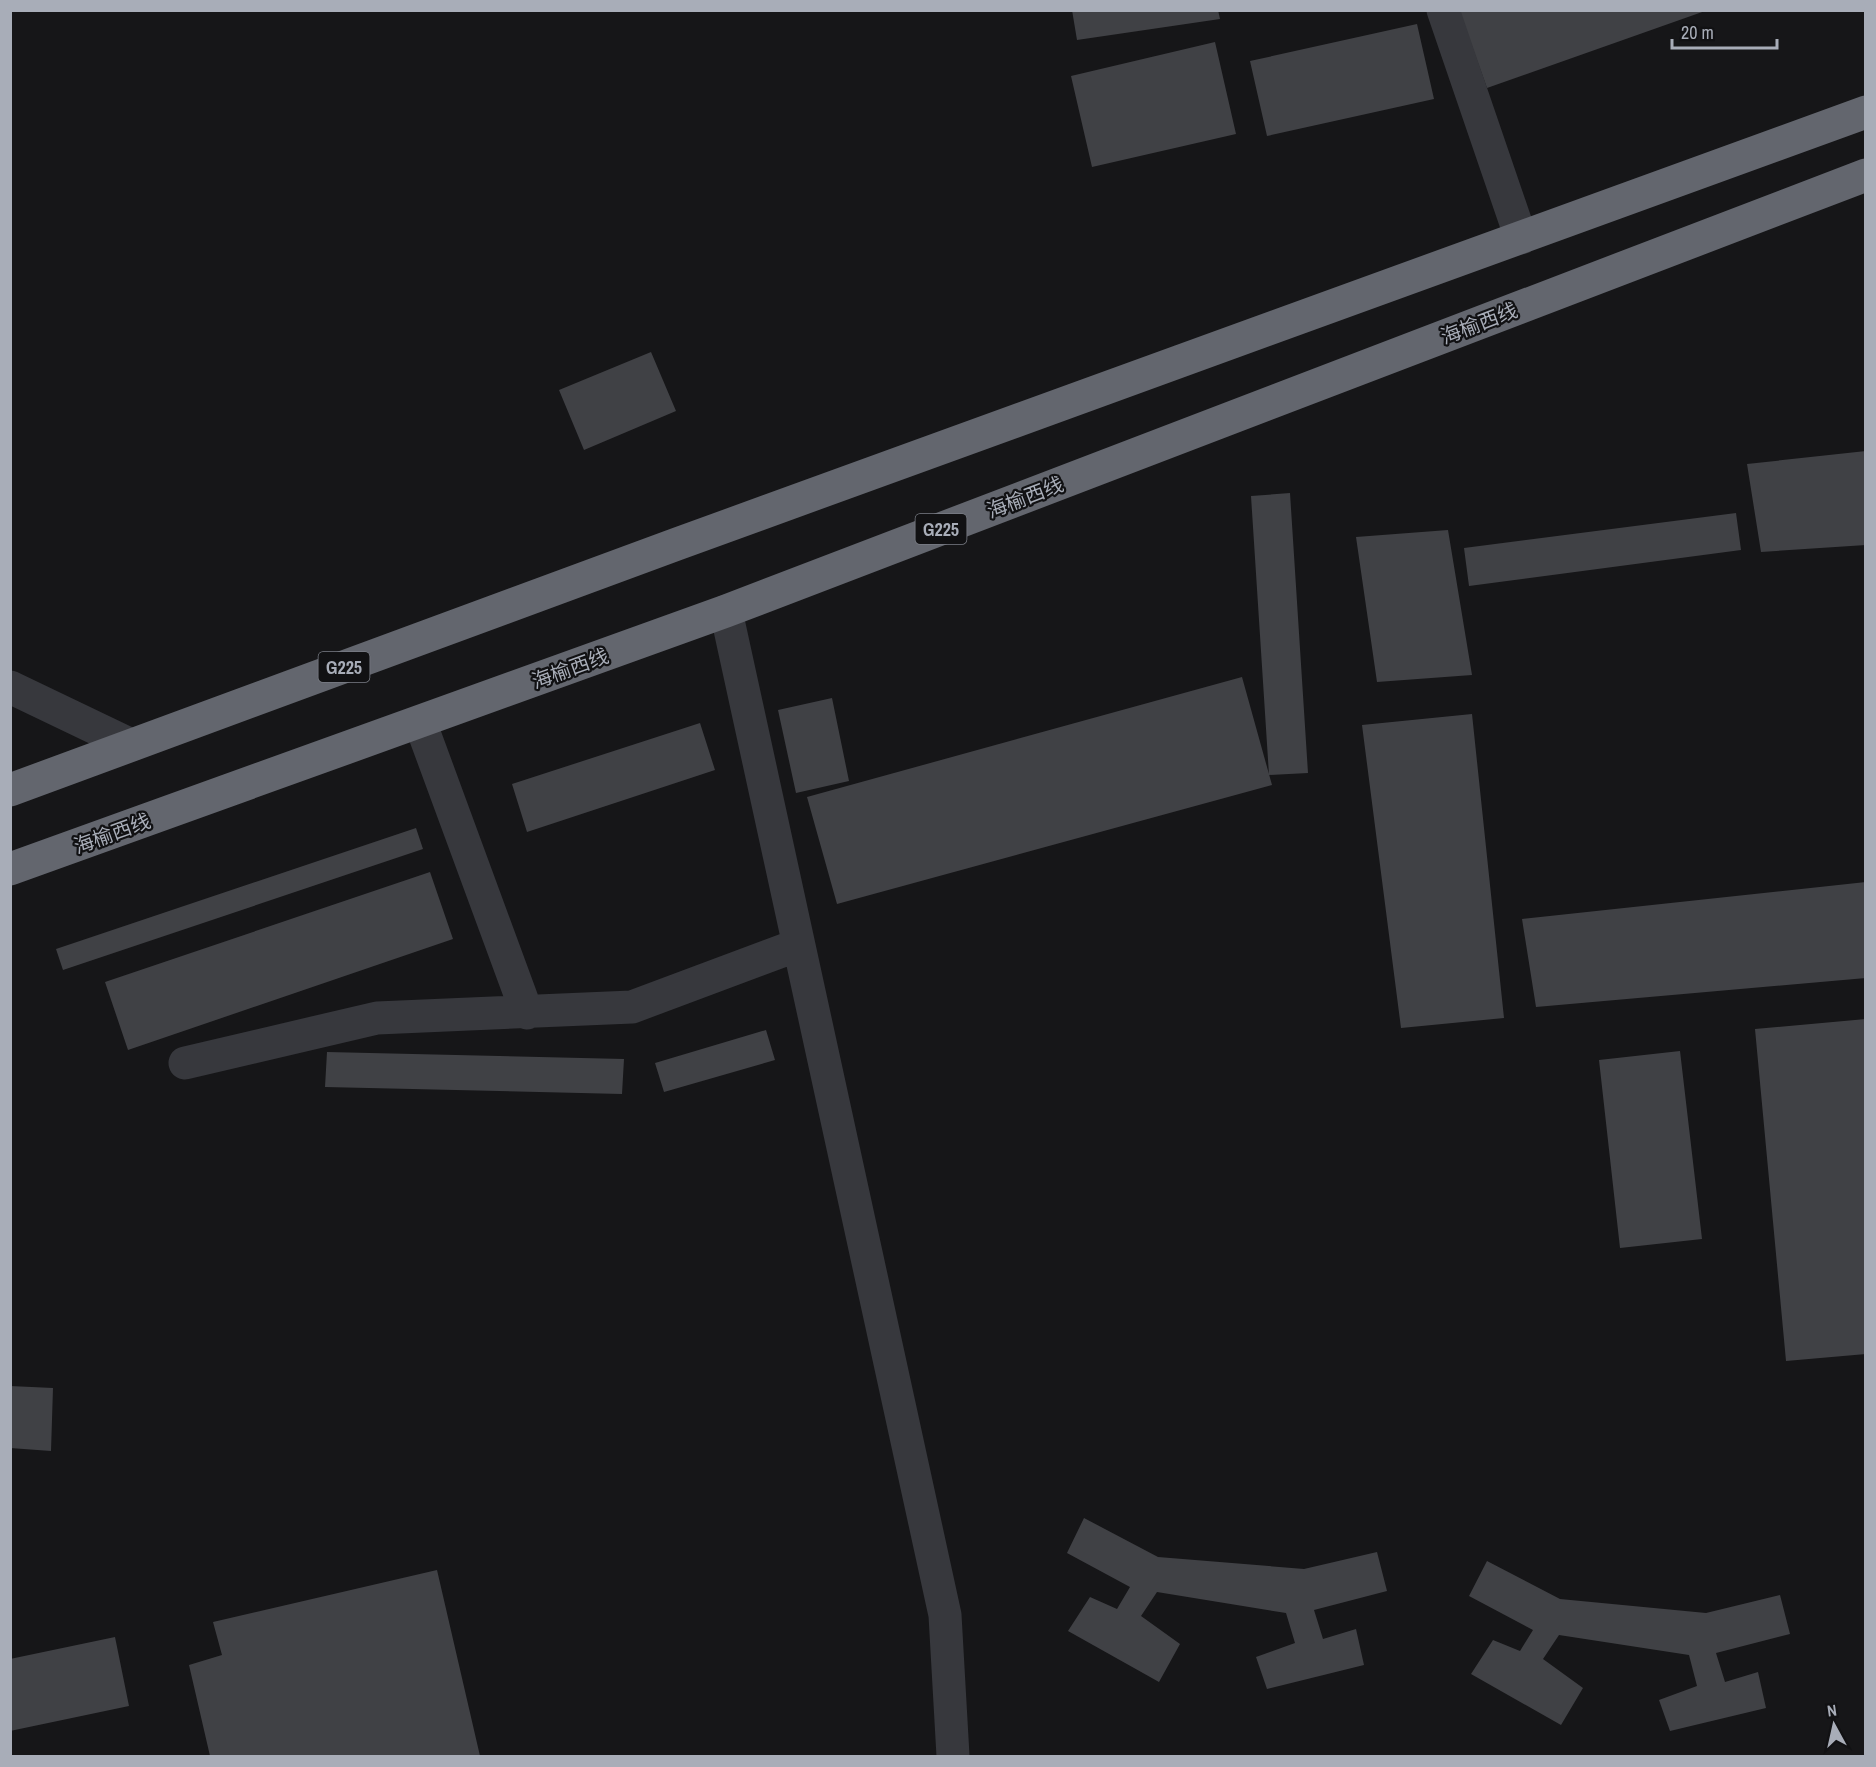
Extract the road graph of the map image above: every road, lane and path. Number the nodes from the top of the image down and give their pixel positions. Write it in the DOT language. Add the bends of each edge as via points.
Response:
graph roads {
  1 [pos="1443,10"];
  2 [pos="1866,112"];
  3 [pos="1866,176"];
  4 [pos="1521,238"];
  5 [pos="726,611"];
  6 [pos="10,687"];
  7 [pos="420,722"];
  8 [pos="131,745"];
  9 [pos="10,790"];
  10 [pos="10,869"];
  11 [pos="798,945"];
  12 [pos="527,1013"];
  13 [pos="185,1063"];
  14 [pos="953,1756"];
  1 -- 4 [label="street"];
  2 -- 4 [label="highway, G225"];
  3 -- 5 [label="highway, 海榆西线 / G225"];
  4 -- 8 [label="highway, G225"];
  5 -- 7 [label="highway, 海榆西线 / G225"];
  5 -- 11 [label="street"];
  6 -- 8 [label="street"];
  7 -- 10 [label="highway, 海榆西线 / G225"];
  7 -- 12 [label="street"];
  8 -- 9 [label="highway, G225"];
  11 -- 12 [label="street" via="632,1007"];
  11 -- 14 [label="street" via="945,1615"];
  12 -- 13 [label="street" via="377,1018"];
}
